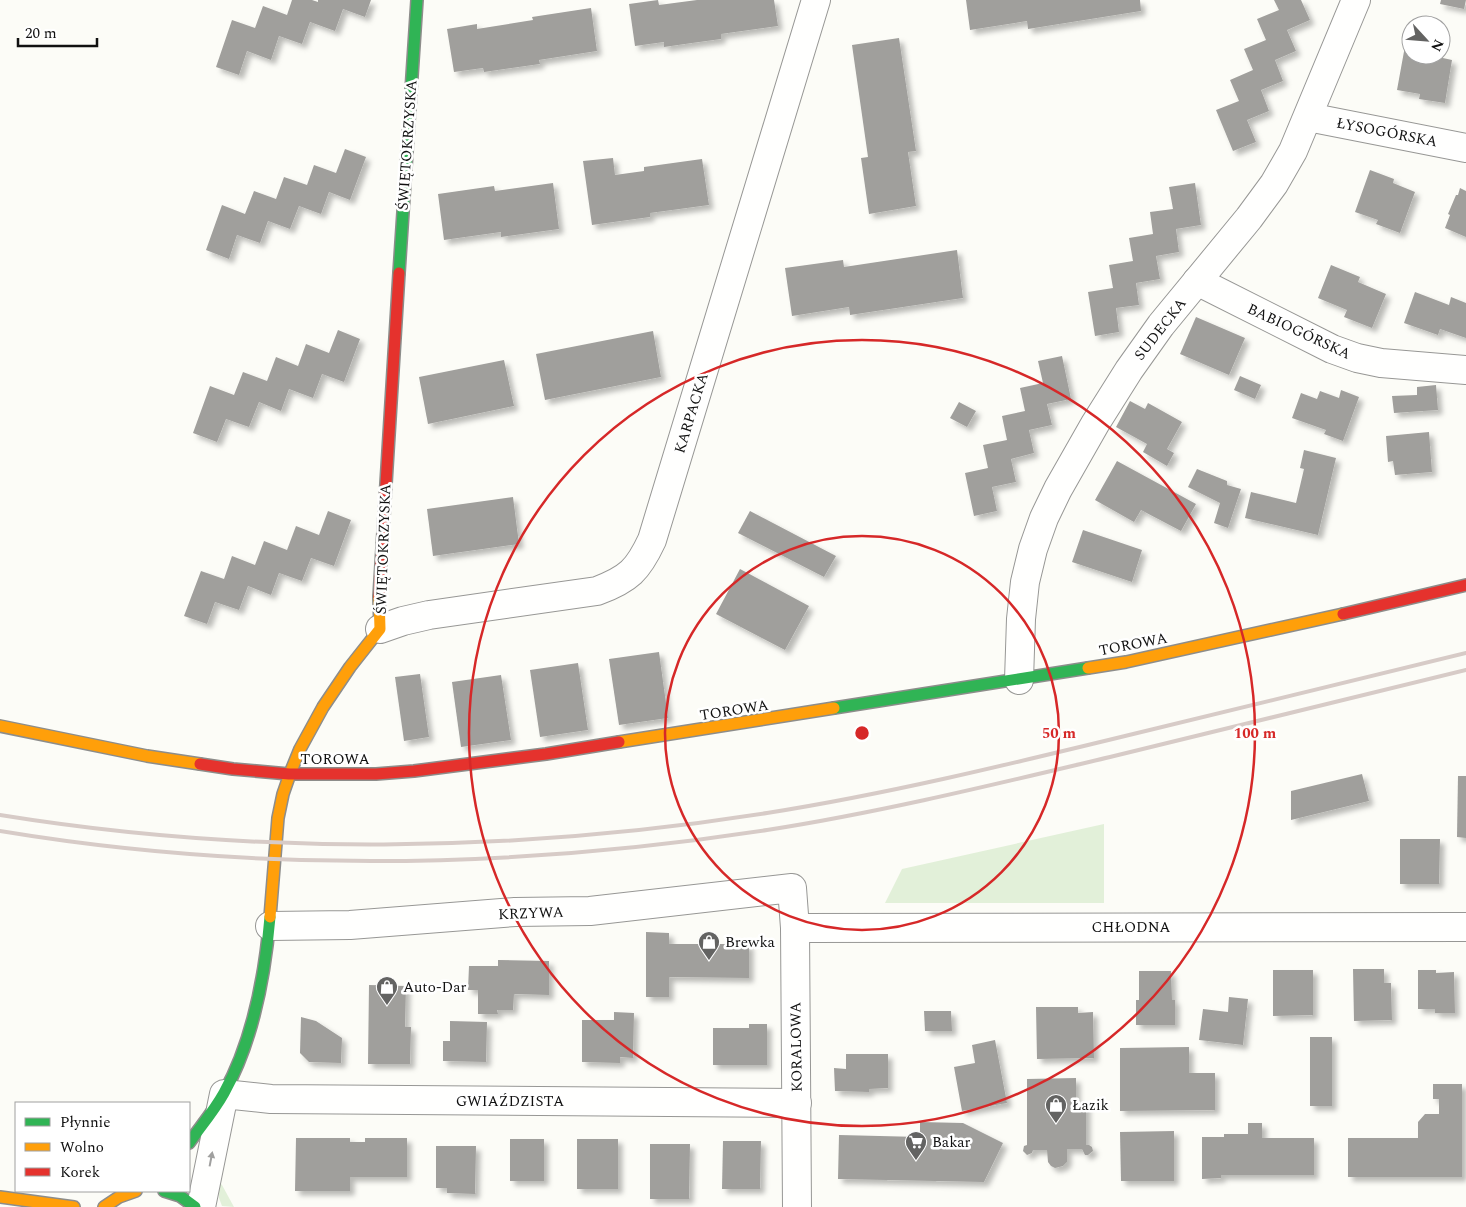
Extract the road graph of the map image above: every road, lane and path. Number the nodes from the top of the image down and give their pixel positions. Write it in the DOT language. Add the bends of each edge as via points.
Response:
graph roads {
  1 [pos="417,0"];
  2 [pos="816,0"];
  3 [pos="1356,0"];
  4 [pos="1308,117"];
  5 [pos="1466,148"];
  6 [pos="1197,281"];
  7 [pos="1466,370"];
  8 [pos="1466,585"];
  9 [pos="380,629"];
  10 [pos="1019,680"];
  11 [pos="0,726"];
  12 [pos="289,774"];
  13 [pos="792,888"];
  14 [pos="270,926"];
  15 [pos="1466,927"];
  16 [pos="795,928"];
  17 [pos="224,1094"];
  18 [pos="797,1102"];
  19 [pos="190,1142"];
  20 [pos="132,1192"];
  21 [pos="167,1192"];
  22 [pos="0,1197"];
  23 [pos="0,1203"];
  24 [pos="6,1207"];
  25 [pos="74,1207"];
  26 [pos="104,1207"];
  27 [pos="195,1207"];
  28 [pos="202,1207"];
  29 [pos="797,1207"];
  1 -- 9 [label="street, ŚWIĘTOKRZYSKA" via="379,585"];
  2 -- 9 [label="street, KARPACKA" via="655,530 643,558 616,584 597,591 429,615"];
  3 -- 4 [label="street, SUDECKA"];
  4 -- 5 [label="street, ŁYSOGÓRSKA"];
  4 -- 6 [label="street, SUDECKA" via="1274,184"];
  6 -- 7 [label="street, BABIOGÓRSKA" via="1332,349 1357,358"];
  6 -- 10 [label="street, SUDECKA" via="1129,370 1044,518 1025,582 1020,619"];
  8 -- 10 [label="street, TOROWA" via="1194,648"];
  9 -- 12 [label="street, ŚWIĘTOKRZYSKA" via="323,706"];
  10 -- 12 [label="street, TOROWA" via="465,766 376,774"];
  11 -- 12 [label="street, TOROWA" via="189,763"];
  12 -- 14 [label="street, ŚWIĘTOKRZYSKA" via="277,821"];
  13 -- 14 [label="street, KRZYWA" via="590,911 515,912 350,925"];
  13 -- 16 [label="street, KORALOWA"];
  14 -- 17 [label="street, ŚWIĘTOKRZYSKA" via="253,1019"];
  15 -- 16 [label="street, CHŁODNA"];
  16 -- 18 [label="street, KORALOWA"];
  17 -- 18 [label="street, GWIAŹDZISTA" via="271,1099"];
  17 -- 19 [label="street, ŚWIĘTOKRZYSKA"];
  28 -- 17 [label="street, ŚWIĘTOKRZYSKA, one-way"];
  18 -- 29 [label="street, KORALOWA"];
  20 -- 26 [label="street"];
  21 -- 27 [label="street" via="180,1196"];
  22 -- 25 [label="street"];
  23 -- 24 [label="street"];
}
